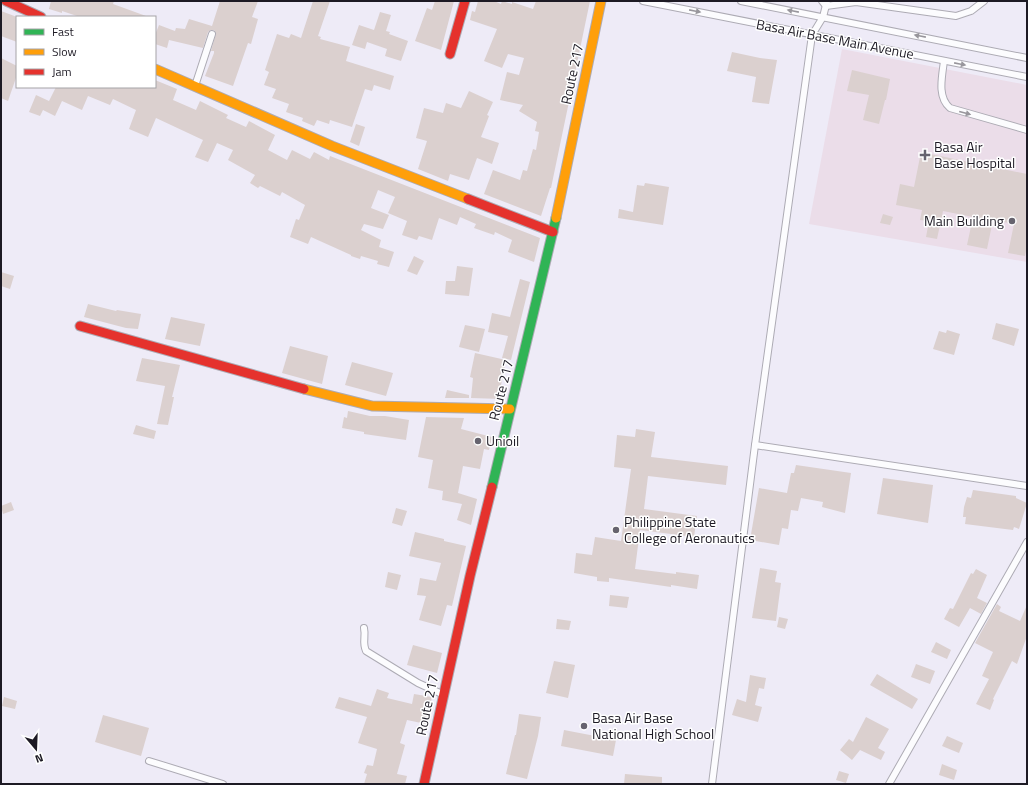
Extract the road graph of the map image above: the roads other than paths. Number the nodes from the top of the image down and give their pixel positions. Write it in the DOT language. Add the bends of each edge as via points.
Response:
graph roads {
  1 [pos="6,1"];
  2 [pos="465,1"];
  3 [pos="601,1"];
  4 [pos="643,1"];
  5 [pos="741,1"];
  6 [pos="984,1"];
  7 [pos="825,3"];
  8 [pos="40,16"];
  9 [pos="823,17"];
  10 [pos="212,34"];
  11 [pos="812,35"];
  12 [pos="450,54"];
  13 [pos="1027,58"];
  14 [pos="944,61"];
  15 [pos="156,69"];
  16 [pos="1027,77"];
  17 [pos="195,87"];
  18 [pos="1027,130"];
  19 [pos="553,232"];
  20 [pos="80,326"];
  21 [pos="510,409"];
  22 [pos="755,444"];
  23 [pos="1027,486"];
  24 [pos="1027,542"];
  25 [pos="364,628"];
  26 [pos="444,695"];
  27 [pos="149,761"];
  28 [pos="223,784"];
  29 [pos="424,784"];
  30 [pos="712,784"];
  31 [pos="889,784"];
  1 -- 8 [label="street"];
  2 -- 12 [label="street"];
  3 -- 19 [label="street, Route 217"];
  4 -- 11 [label="lane, Basa Air Base Main Avenue, one-way"];
  9 -- 5 [label="lane, Basa Air Base Main Avenue, one-way"];
  6 -- 7 [label="lane" via="971,11 956,16 856,2"];
  7 -- 9 [label="lane"];
  9 -- 11 [label="lane"];
  13 -- 9 [label="lane, Basa Air Base Main Avenue, one-way"];
  10 -- 17 [label="lane"];
  11 -- 14 [label="lane, Basa Air Base Main Avenue"];
  11 -- 22 [label="lane"];
  14 -- 16 [label="lane, Basa Air Base Main Avenue, one-way"];
  14 -- 18 [label="lane, one-way" via="941,92 944,103 950,108"];
  15 -- 17 [label="street"];
  17 -- 19 [label="street" via="332,146"];
  19 -- 21 [label="street, Route 217"];
  20 -- 21 [label="street" via="372,406"];
  21 -- 26 [label="street, Route 217"];
  22 -- 23 [label="lane"];
  22 -- 30 [label="lane"];
  24 -- 31 [label="lane"];
  25 -- 26 [label="lane" via="363,645 366,651 418,683"];
  26 -- 29 [label="street, Route 217"];
  27 -- 28 [label="lane"];
}
